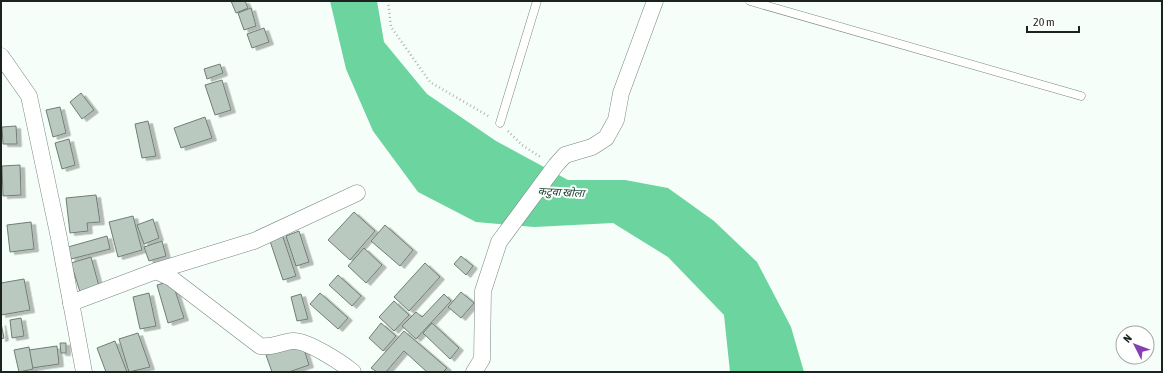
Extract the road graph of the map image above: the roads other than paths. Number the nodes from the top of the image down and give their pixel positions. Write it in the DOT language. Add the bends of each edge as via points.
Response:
graph roads {
  1 [pos="537,1"];
  2 [pos="655,1"];
  3 [pos="750,1"];
  4 [pos="1,56"];
  5 [pos="1081,96"];
  6 [pos="500,123"];
  7 [pos="357,193"];
  8 [pos="156,271"];
  9 [pos="71,303"];
  10 [pos="84,372"];
  11 [pos="353,372"];
  12 [pos="474,372"];
  1 -- 6 [label="lane"];
  2 -- 12 [label="street" via="621,93 616,120 606,138 592,147 565,155 499,242 483,290 482,359"];
  3 -- 5 [label="lane"];
  4 -- 9 [label="street" via="29,96 60,238"];
  7 -- 8 [label="street" via="254,241"];
  8 -- 9 [label="street"];
  8 -- 11 [label="street" via="171,278 260,346 267,347 293,341 305,343"];
  9 -- 10 [label="street"];
}
